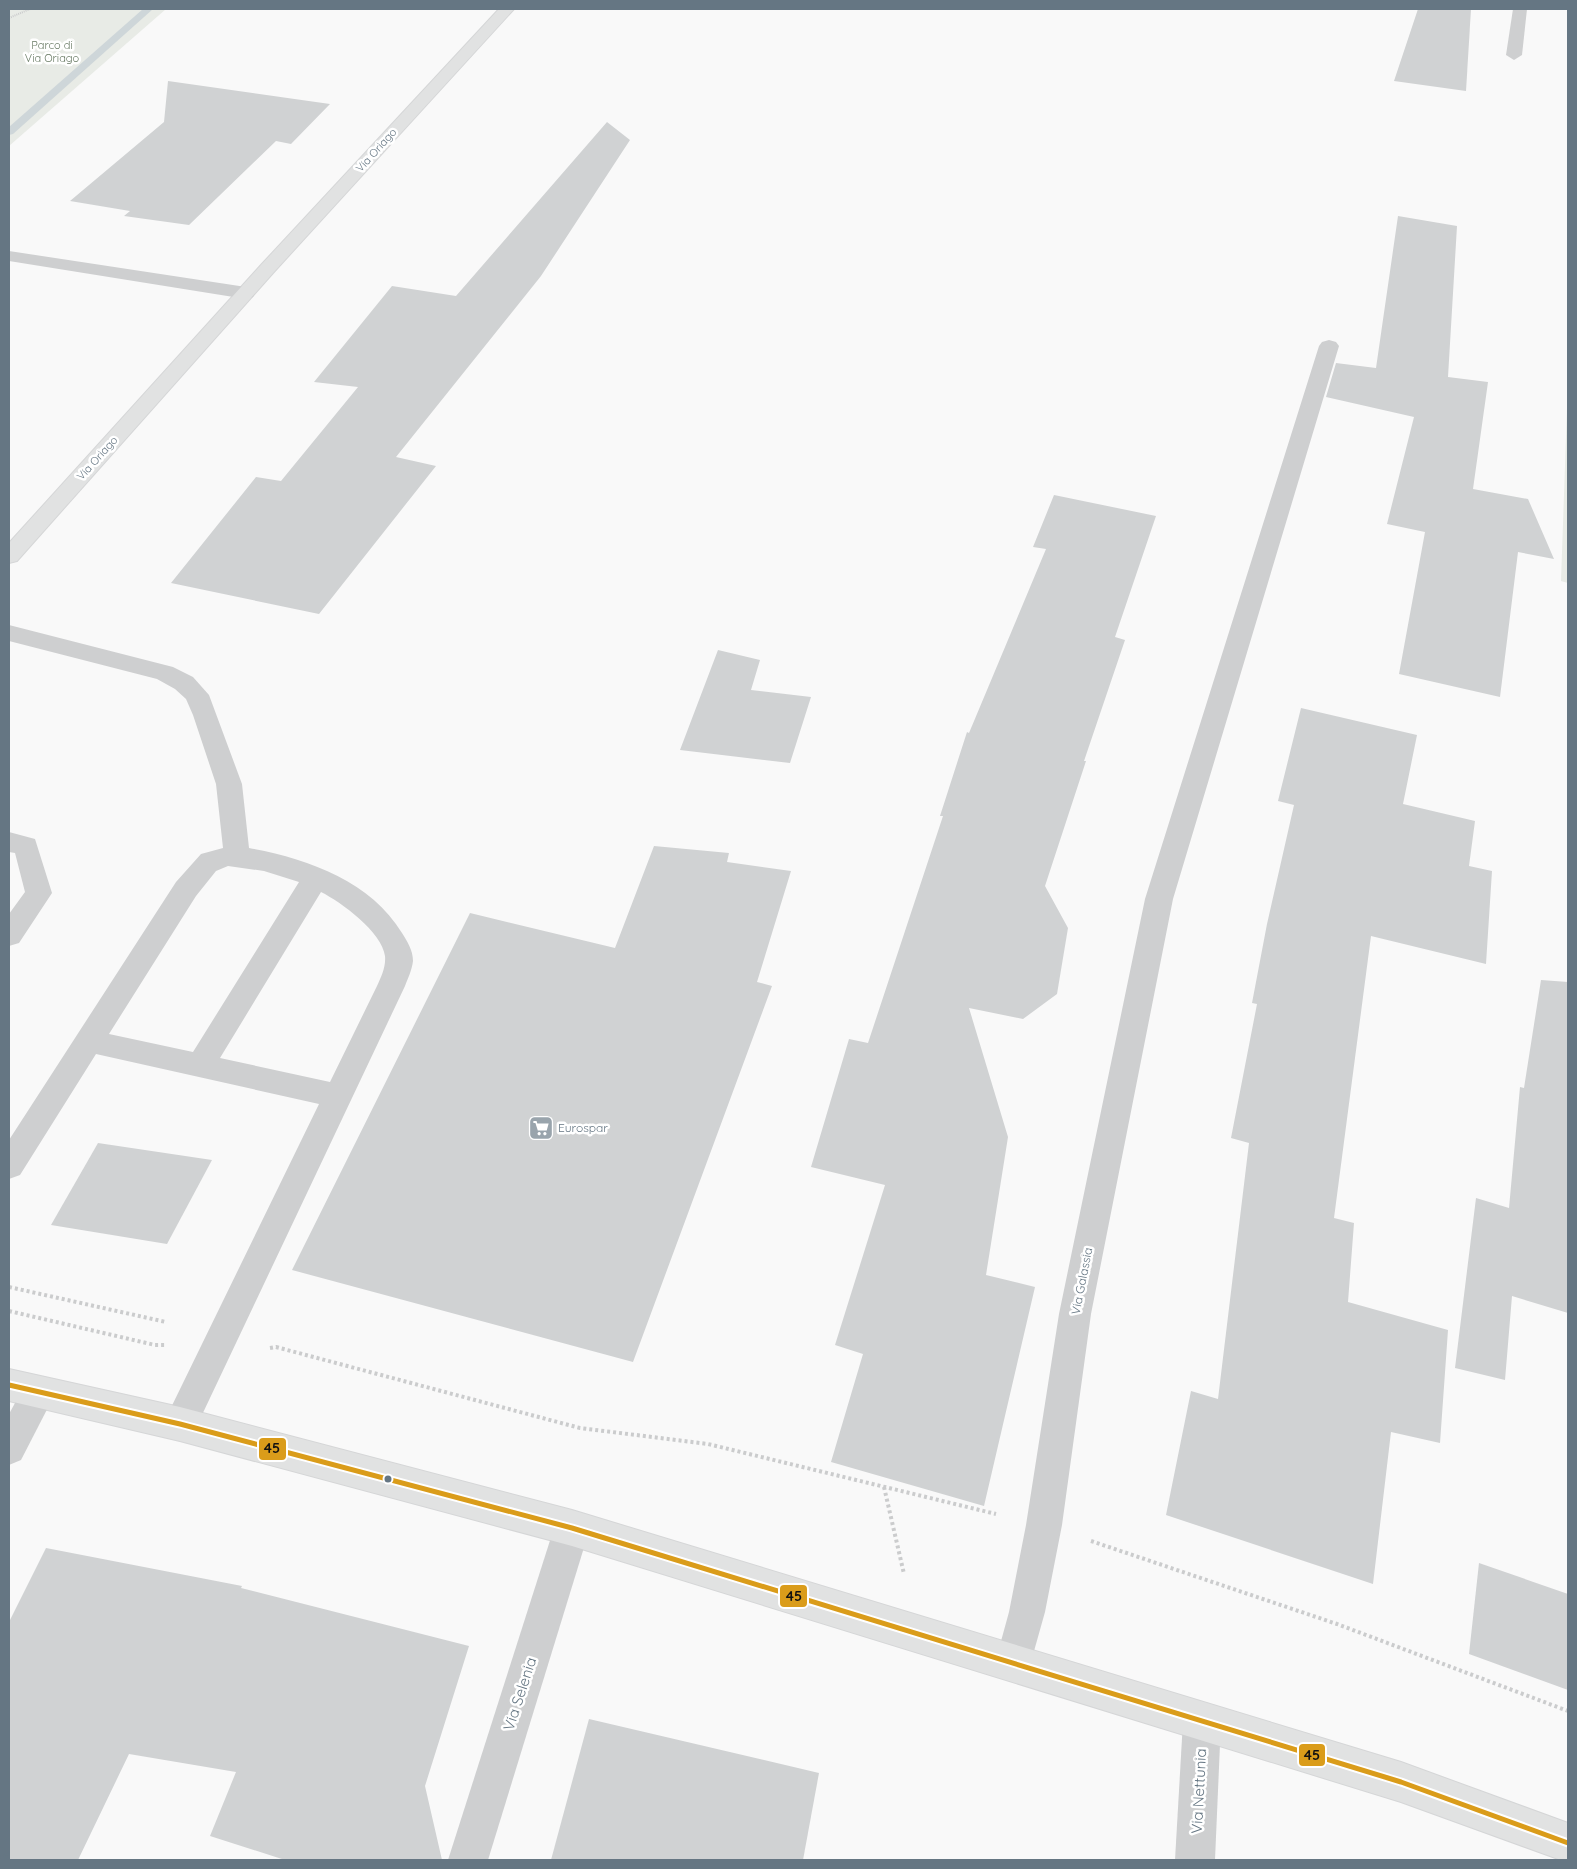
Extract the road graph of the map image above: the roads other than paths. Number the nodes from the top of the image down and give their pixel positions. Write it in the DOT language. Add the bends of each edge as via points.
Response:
graph roads {
  1 [pos="507,9"];
  2 [pos="1520,9"];
  3 [pos="1514,55"];
  4 [pos="9,256"];
  5 [pos="246,293"];
  6 [pos="1329,346"];
  7 [pos="9,556"];
  8 [pos="9,632"];
  9 [pos="9,842"];
  10 [pos="237,856"];
  11 [pos="314,879"];
  12 [pos="9,935"];
  13 [pos="89,1041"];
  14 [pos="199,1067"];
  15 [pos="337,1096"];
  16 [pos="9,1166"];
  17 [pos="24,1388"];
  18 [pos="180,1424"];
  19 [pos="9,1448"];
  20 [pos="572,1528"];
  21 [pos="1014,1663"];
  22 [pos="1202,1721"];
  23 [pos="1568,1843"];
  24 [pos="468,1860"];
  25 [pos="1195,1860"];
  1 -- 5 [label="street, Via Oriago"];
  2 -- 3 [label="street"];
  4 -- 5 [label="street"];
  5 -- 7 [label="street, Via Oriago"];
  6 -- 21 [label="street, Via Galassia" via="1159,899 1075,1314 1044,1525"];
  8 -- 10 [label="street" via="165,673 184,683 197,695 229,784"];
  9 -- 12 [label="street" via="26,846 39,893"];
  10 -- 11 [label="street" via="276,864"];
  10 -- 13 [label="street" via="215,859 195,877"];
  11 -- 14 [label="street"];
  11 -- 15 [label="street" via="330,884 360,904 395,945 399,959 390,986"];
  13 -- 14 [label="street"];
  13 -- 16 [label="street"];
  14 -- 15 [label="street"];
  15 -- 18 [label="street"];
  17 -- 18 [label="street"];
  17 -- 19 [label="street"];
  18 -- 20 [label="street"];
  20 -- 21 [label="street"];
  20 -- 24 [label="street, Via Selenia"];
  21 -- 22 [label="street"];
  22 -- 23 [label="street" via="1401,1782"];
  22 -- 25 [label="street, Via Nettunia"];
}
